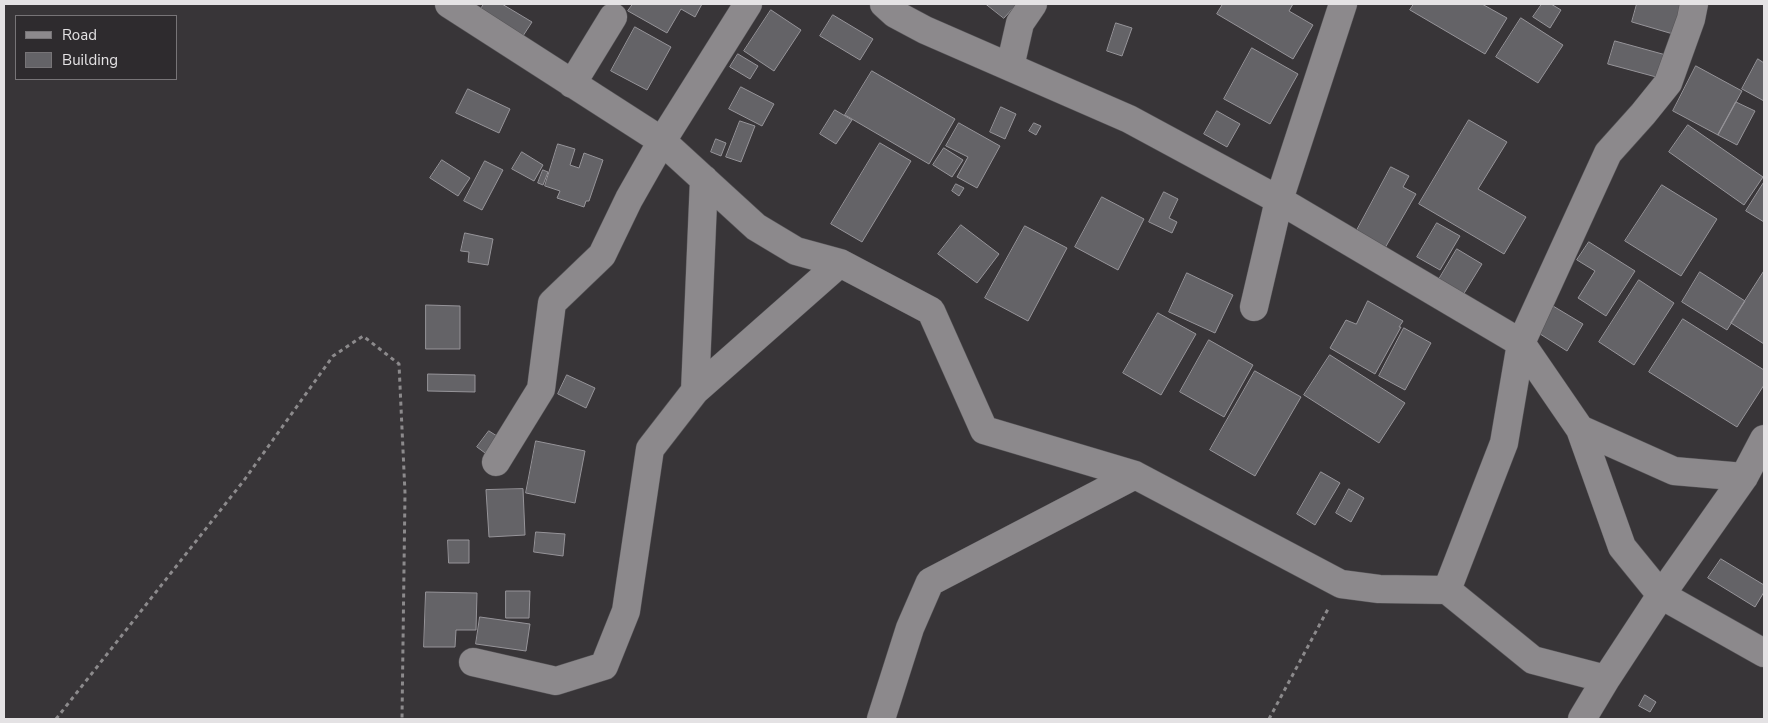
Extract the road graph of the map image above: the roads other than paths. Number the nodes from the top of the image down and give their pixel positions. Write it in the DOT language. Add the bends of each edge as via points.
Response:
graph roads {
  1 [pos="449,4"];
  2 [pos="748,4"];
  3 [pos="884,4"];
  4 [pos="1033,4"];
  5 [pos="1343,4"];
  6 [pos="1694,4"];
  7 [pos="613,18"];
  8 [pos="1010,67"];
  9 [pos="572,84"];
  10 [pos="662,141"];
  11 [pos="704,179"];
  12 [pos="1279,200"];
  13 [pos="840,263"];
  14 [pos="1254,307"];
  15 [pos="1520,343"];
  16 [pos="695,391"];
  17 [pos="1580,430"];
  18 [pos="1764,439"];
  19 [pos="496,462"];
  20 [pos="1135,475"];
  21 [pos="1744,477"];
  22 [pos="1447,590"];
  23 [pos="1661,595"];
  24 [pos="1764,653"];
  25 [pos="473,662"];
  26 [pos="1606,679"];
  27 [pos="881,719"];
  28 [pos="1582,719"];
  1 -- 9 [label="street"];
  2 -- 10 [label="street"];
  3 -- 8 [label="street" via="895,14 925,30"];
  4 -- 8 [label="street" via="1020,23"];
  5 -- 12 [label="street"];
  6 -- 15 [label="street" via="1668,83 1608,153"];
  7 -- 9 [label="street"];
  8 -- 12 [label="street" via="1129,119"];
  9 -- 10 [label="street"];
  10 -- 11 [label="street"];
  10 -- 19 [label="street" via="602,255 552,303 541,389"];
  11 -- 13 [label="street" via="756,227 796,251"];
  11 -- 16 [label="street"];
  12 -- 14 [label="street"];
  12 -- 15 [label="street"];
  13 -- 16 [label="street"];
  13 -- 20 [label="street" via="931,310 984,430"];
  15 -- 17 [label="street"];
  15 -- 22 [label="street" via="1504,443"];
  16 -- 25 [label="street" via="650,449 626,611 604,666 556,681"];
  17 -- 21 [label="street" via="1674,471"];
  17 -- 23 [label="street" via="1622,547"];
  18 -- 21 [label="street"];
  20 -- 22 [label="street" via="1341,584 1380,589"];
  20 -- 27 [label="street" via="930,582 910,628"];
  21 -- 23 [label="street"];
  22 -- 26 [label="street" via="1534,660"];
  23 -- 24 [label="street"];
  23 -- 26 [label="street"];
  26 -- 28 [label="street"];
}
